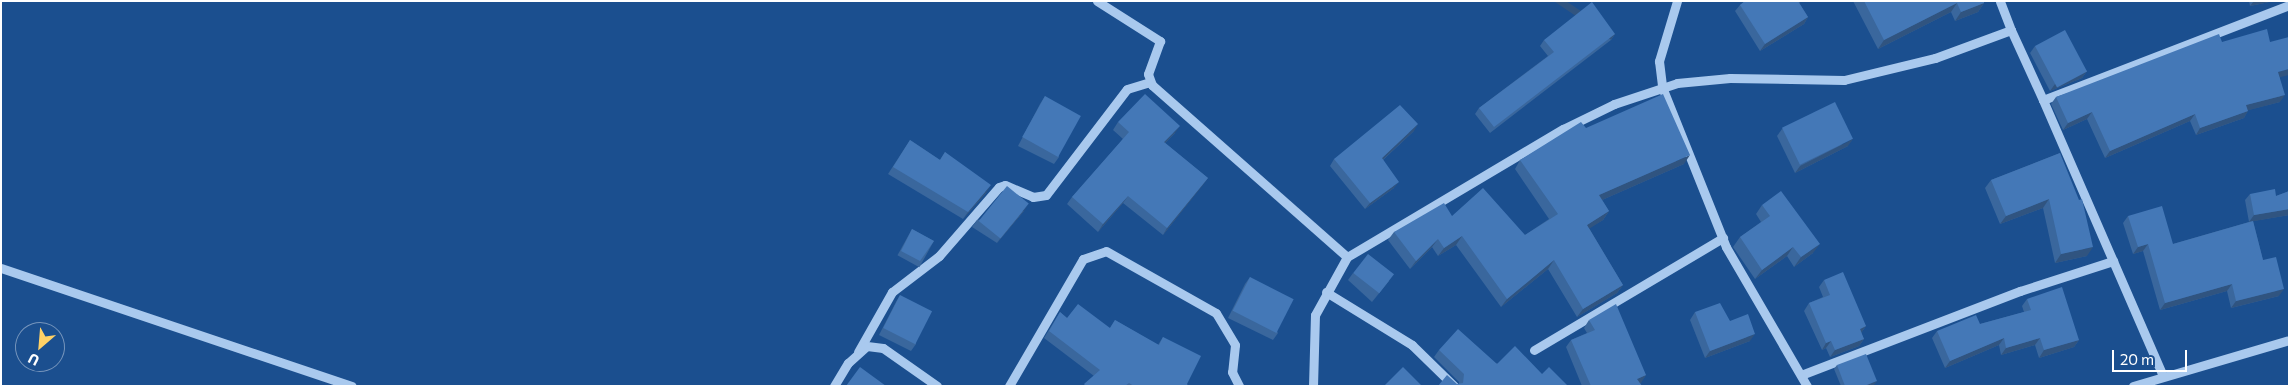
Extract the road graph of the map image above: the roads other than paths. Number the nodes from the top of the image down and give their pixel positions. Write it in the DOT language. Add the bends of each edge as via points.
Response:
graph roads {
  1 [pos="1097,1"];
  2 [pos="1678,1"];
  3 [pos="2000,1"];
  4 [pos="2289,5"];
  5 [pos="2011,30"];
  6 [pos="1150,82"];
  7 [pos="1662,87"];
  8 [pos="2043,100"];
  9 [pos="1723,238"];
  10 [pos="1347,257"];
  11 [pos="2113,261"];
  12 [pos="1,268"];
  13 [pos="1326,292"];
  14 [pos="2289,340"];
  15 [pos="1534,350"];
  16 [pos="858,352"];
  17 [pos="1801,374"];
  18 [pos="2163,376"];
  19 [pos="352,386"];
  20 [pos="834,386"];
  21 [pos="937,386"];
  22 [pos="1009,386"];
  23 [pos="1238,386"];
  24 [pos="1313,386"];
  25 [pos="1454,386"];
  26 [pos="1807,386"];
  27 [pos="2132,386"];
  1 -- 6 [label="street" via="1160,40 1148,74"];
  2 -- 7 [label="street" via="1659,61"];
  3 -- 5 [label="street"];
  4 -- 8 [label="street"];
  5 -- 7 [label="street" via="1878,75 1844,80 1730,78"];
  5 -- 8 [label="street"];
  6 -- 10 [label="street"];
  6 -- 16 [label="street" via="1127,89 1046,195 1033,197 1005,185 999,187 939,256 892,292"];
  7 -- 9 [label="street"];
  7 -- 10 [label="street" via="1563,129"];
  8 -- 11 [label="street"];
  9 -- 15 [label="street"];
  9 -- 17 [label="street"];
  10 -- 13 [label="street"];
  11 -- 17 [label="street" via="2020,291"];
  11 -- 18 [label="street"];
  12 -- 19 [label="street"];
  13 -- 24 [label="street" via="1314,321"];
  13 -- 25 [label="street" via="1412,344"];
  14 -- 18 [label="street"];
  16 -- 20 [label="street"];
  16 -- 21 [label="street" via="867,346 882,348"];
  17 -- 26 [label="street"];
  18 -- 27 [label="street"];
  22 -- 23 [label="street" via="1083,259 1106,251 1216,313 1235,345 1232,372"];
}
